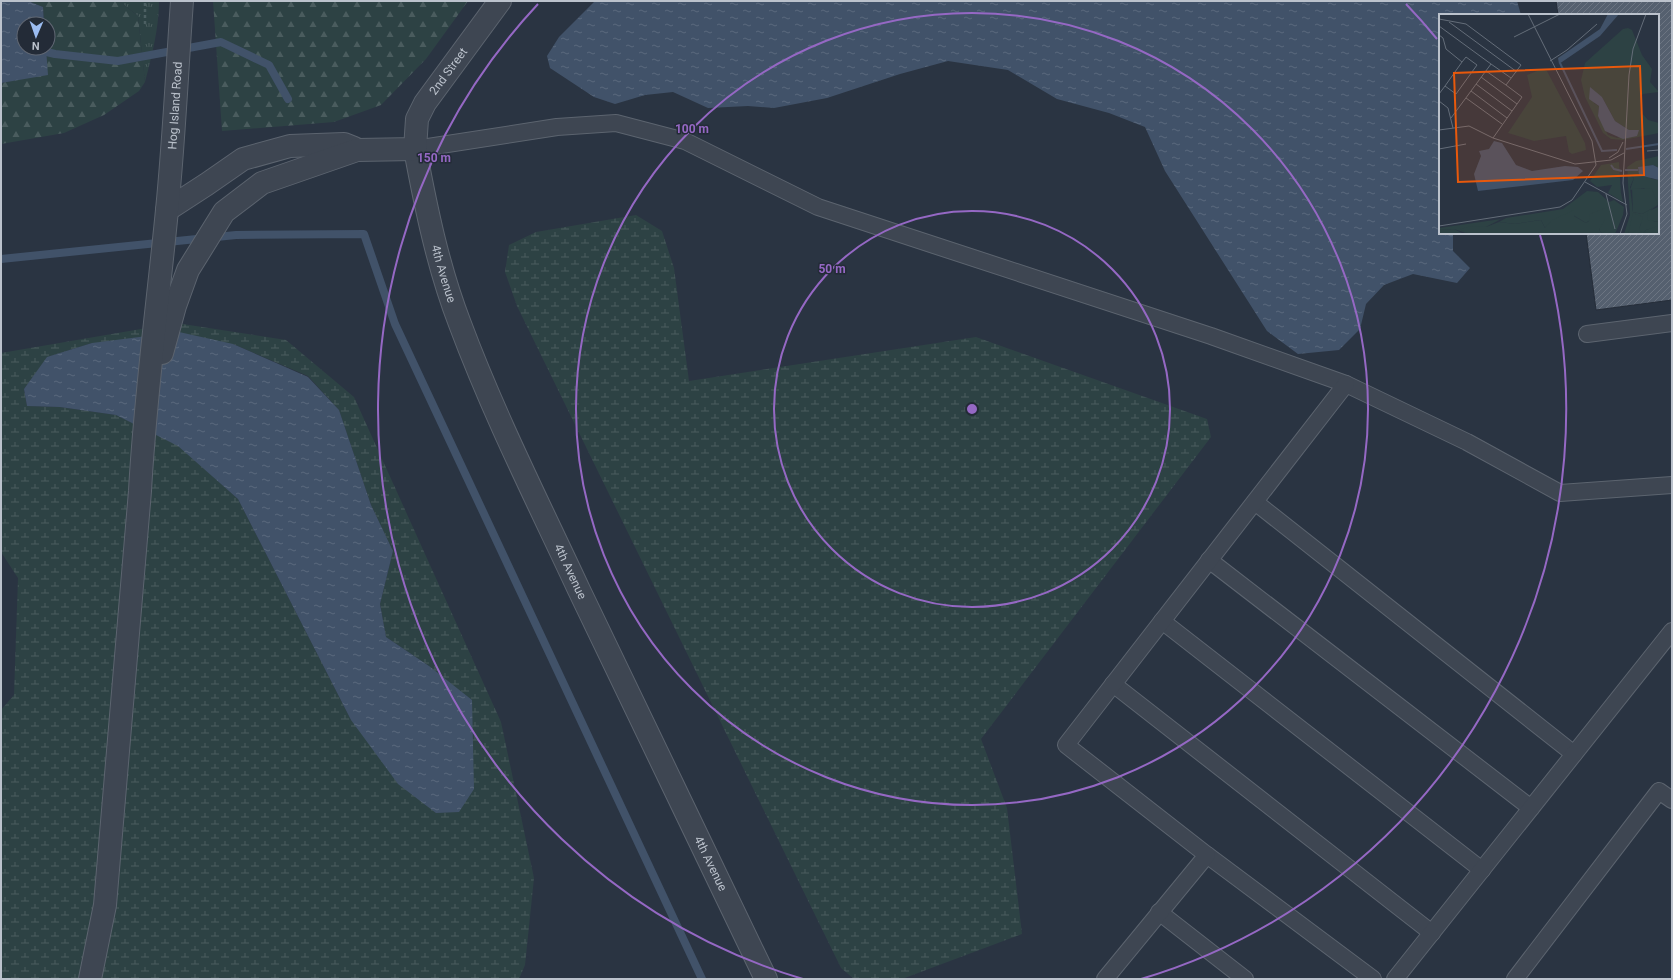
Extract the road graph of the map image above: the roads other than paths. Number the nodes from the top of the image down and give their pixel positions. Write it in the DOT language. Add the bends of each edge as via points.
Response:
graph roads {
  1 [pos="500,1"];
  2 [pos="182,4"];
  3 [pos="414,149"];
  4 [pos="357,150"];
  5 [pos="167,217"];
  6 [pos="1672,323"];
  7 [pos="1587,334"];
  8 [pos="1346,384"];
  9 [pos="145,418"];
  10 [pos="1672,486"];
  11 [pos="1254,502"];
  12 [pos="1209,560"];
  13 [pos="1162,621"];
  14 [pos="1672,631"];
  15 [pos="1113,684"];
  16 [pos="1574,754"];
  17 [pos="1672,800"];
  18 [pos="1531,808"];
  19 [pos="1207,855"];
  20 [pos="1482,870"];
  21 [pos="1159,912"];
  22 [pos="1432,933"];
  23 [pos="1113,976"];
  24 [pos="90,979"];
  25 [pos="766,979"];
  26 [pos="1245,979"];
  27 [pos="1373,979"];
  28 [pos="1395,979"];
  29 [pos="1515,979"];
  1 -- 3 [label="street, 2nd Street" via="425,103 417,119"];
  2 -- 5 [label="street, Hog Island Road"];
  3 -- 4 [label="street"];
  3 -- 8 [label="lane" via="557,127 616,123 624,125 686,141 818,207 1211,336"];
  3 -- 25 [label="street, 4th Avenue" via="428,219 444,277 460,324 505,433"];
  4 -- 5 [label="street" via="344,144 290,146 243,159"];
  4 -- 9 [label="street" via="262,183 224,212 188,270 175,306"];
  5 -- 9 [label="street, Hog Island Road"];
  6 -- 7 [label="lane"];
  8 -- 10 [label="lane" via="1467,442 1560,493"];
  8 -- 11 [label="lane"];
  9 -- 24 [label="street" via="105,905"];
  11 -- 12 [label="lane"];
  11 -- 16 [label="lane"];
  12 -- 13 [label="lane"];
  12 -- 18 [label="lane"];
  13 -- 15 [label="lane"];
  13 -- 20 [label="lane"];
  14 -- 16 [label="lane"];
  15 -- 19 [label="lane" via="1066,745"];
  15 -- 22 [label="lane"];
  16 -- 18 [label="lane"];
  17 -- 29 [label="lane" via="1659,791"];
  18 -- 20 [label="lane"];
  19 -- 21 [label="lane"];
  19 -- 27 [label="lane"];
  20 -- 22 [label="lane"];
  21 -- 23 [label="lane"];
  21 -- 26 [label="lane"];
  22 -- 28 [label="lane"];
}
